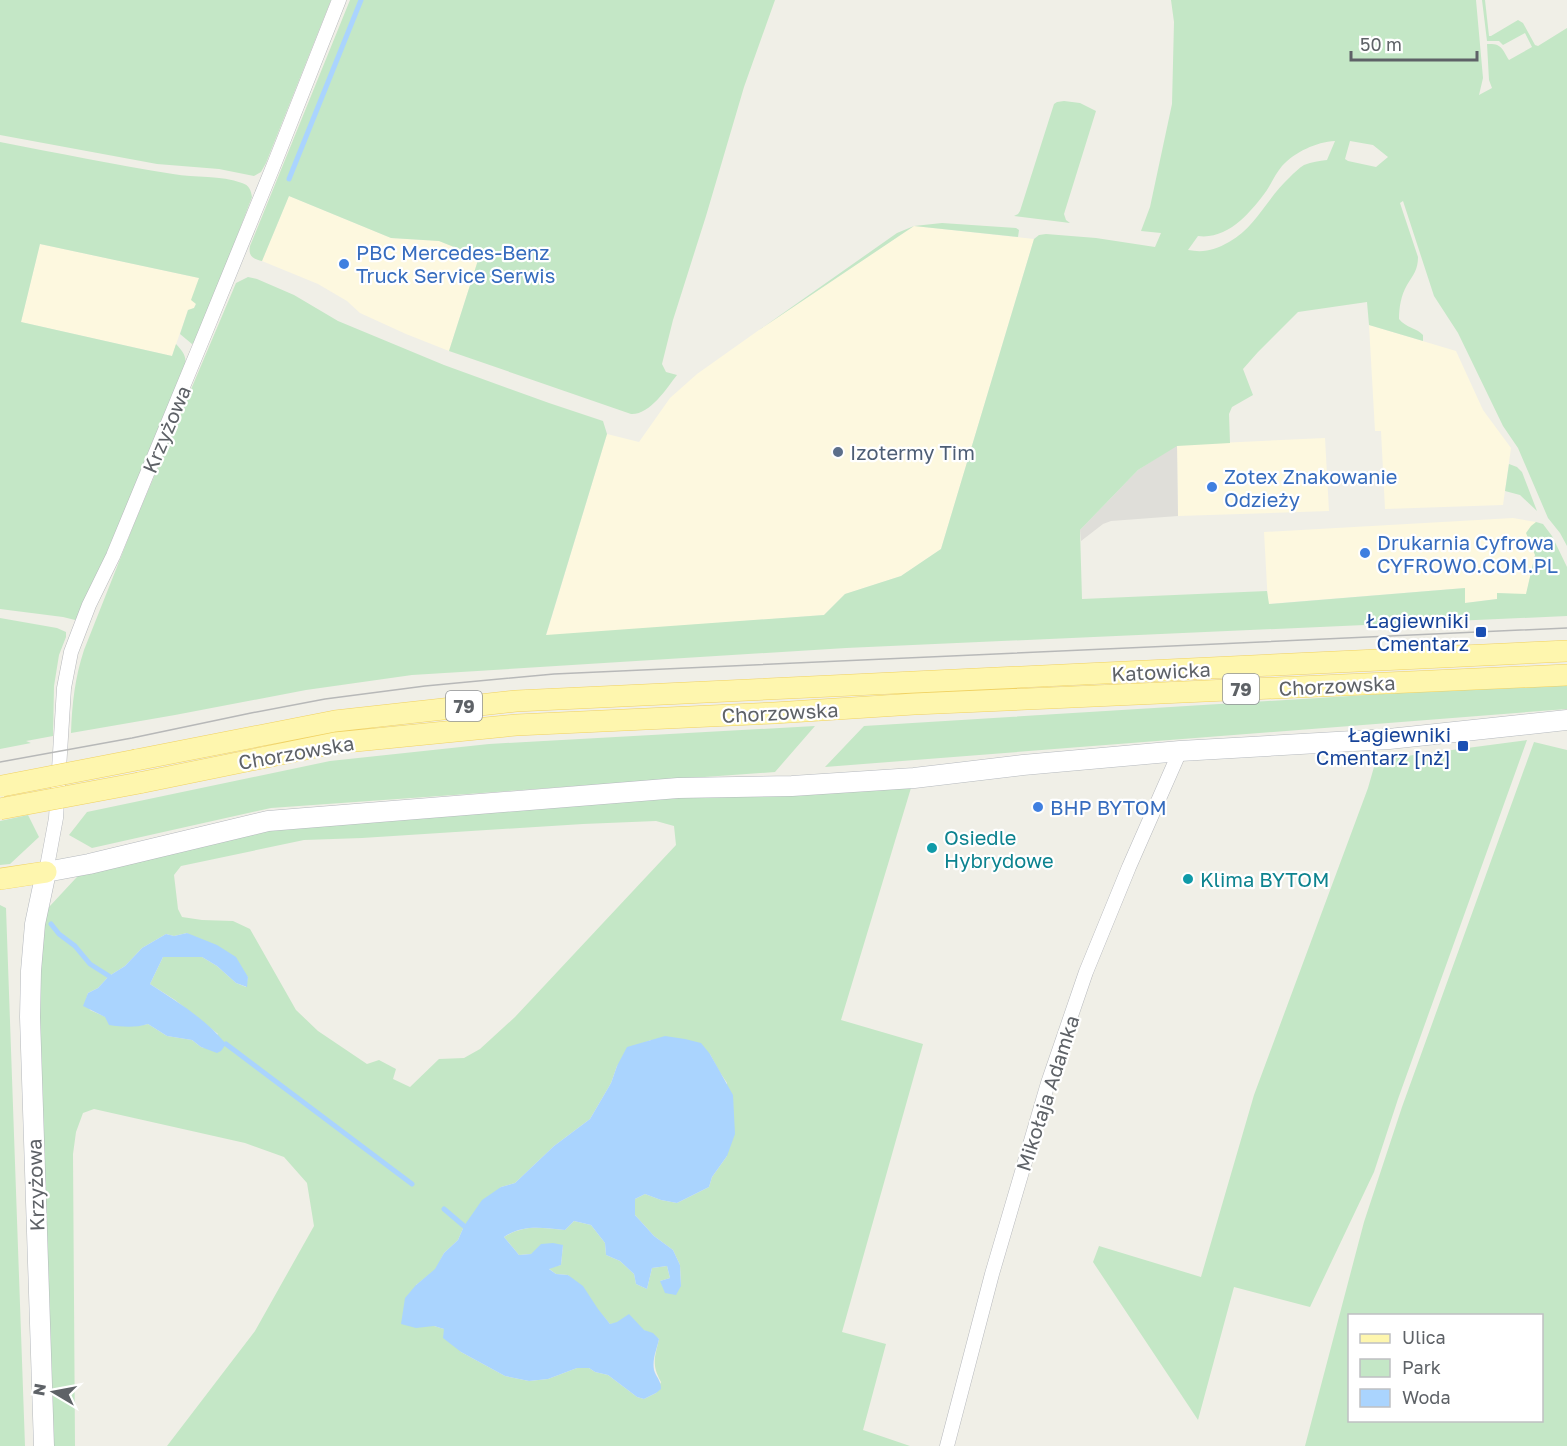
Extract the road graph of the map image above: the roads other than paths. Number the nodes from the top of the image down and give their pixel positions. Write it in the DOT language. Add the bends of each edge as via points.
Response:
graph roads {
  1 [pos="339,0"];
  2 [pos="1567,651"];
  3 [pos="1567,675"];
  4 [pos="934,681"];
  5 [pos="1567,720"];
  6 [pos="1180,751"];
  7 [pos="1,786"];
  8 [pos="0,809"];
  9 [pos="46,872"];
  10 [pos="0,879"];
  11 [pos="44,1446"];
  12 [pos="947,1446"];
  1 -- 9 [label="street, Krzyżowa" via="211,321 71,652 64,688 56,818"];
  2 -- 4 [label="main road, Katowicka / 79"];
  3 -- 8 [label="main road, Chorzowska / 79, bridge" via="516,724 335,743"];
  4 -- 7 [label="main road, Chorzowska / 79, bridge" via="516,701 406,712 335,721"];
  5 -- 6 [label="street" via="1389,739"];
  6 -- 9 [label="street" via="914,778 678,788 268,821"];
  6 -- 12 [label="street, Mikołaja Adamka" via="1086,972 1047,1083"];
  9 -- 10 [label="main road"];
  9 -- 11 [label="street, Krzyżowa" via="35,924 31,971"];
}
